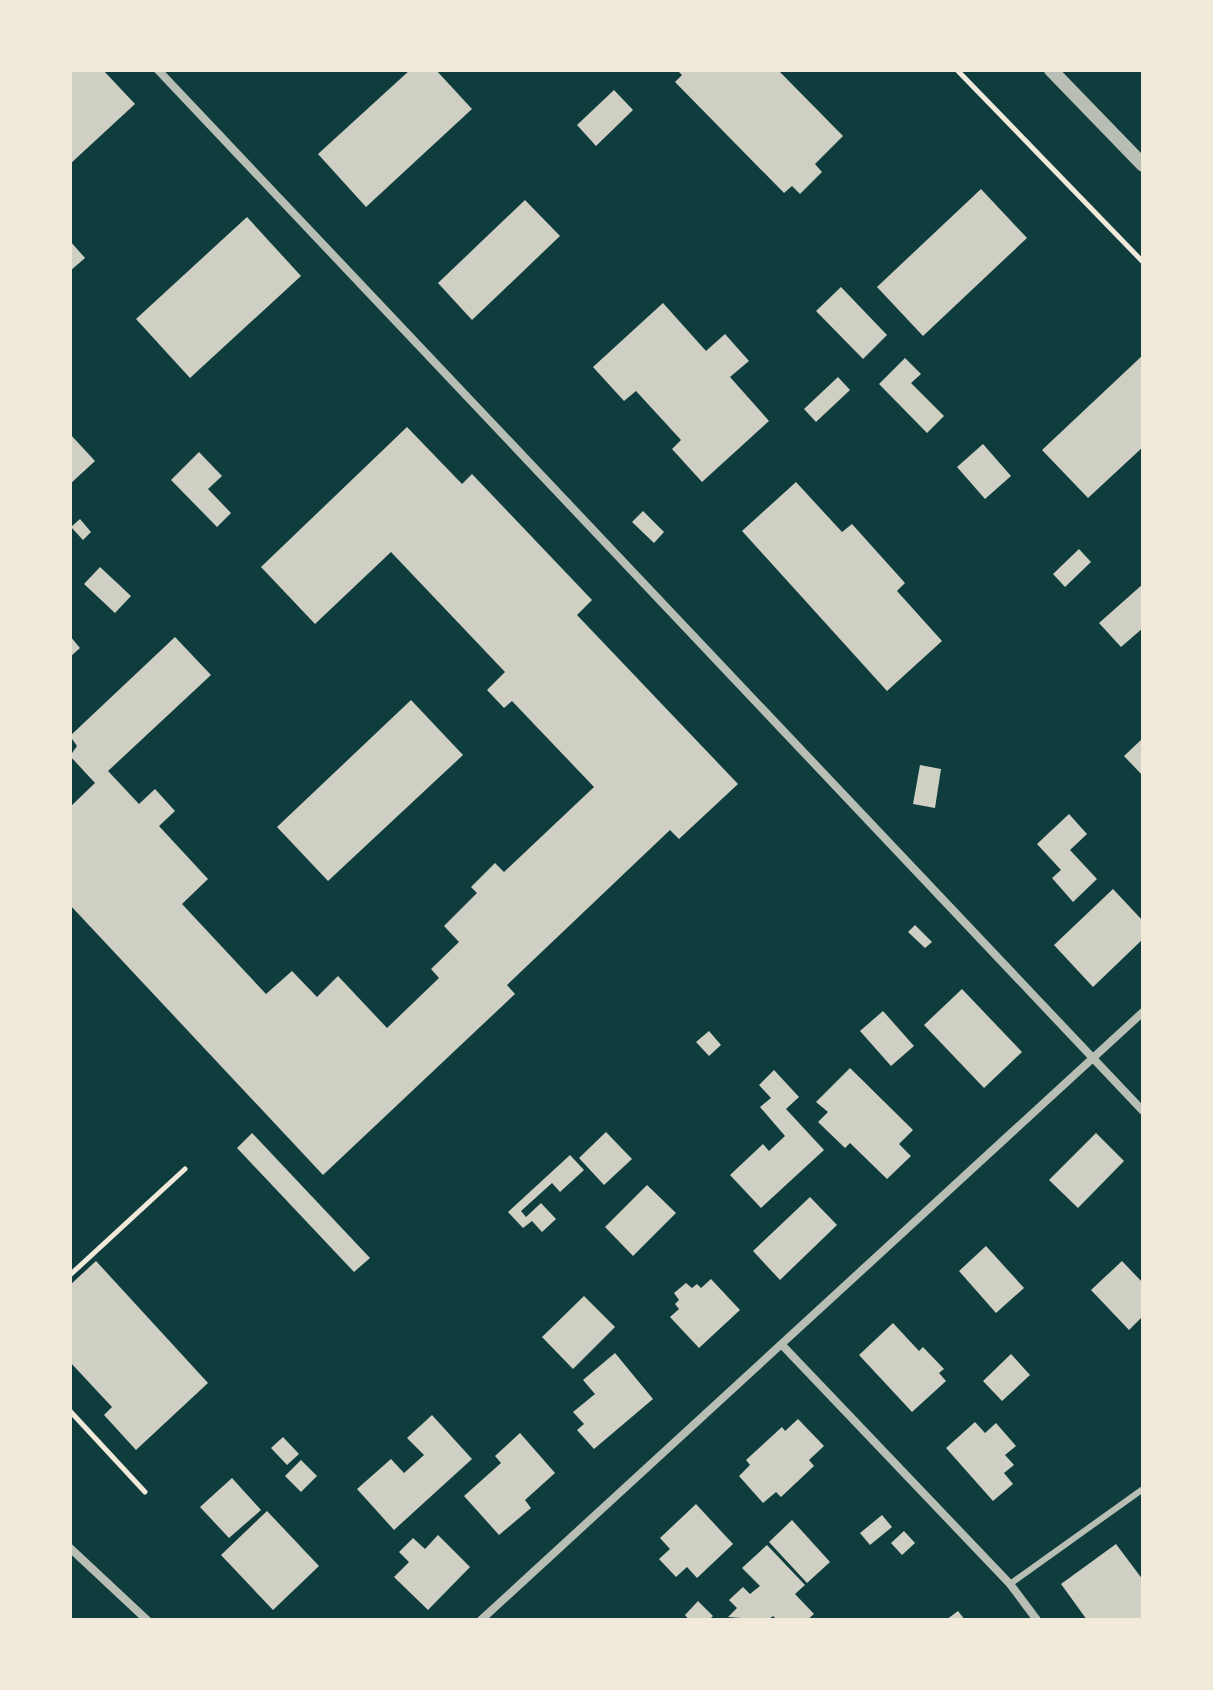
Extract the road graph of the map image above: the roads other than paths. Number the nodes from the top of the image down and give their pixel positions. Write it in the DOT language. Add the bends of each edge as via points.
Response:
graph roads {
  1 [pos="158,70"];
  2 [pos="1051,70"];
  3 [pos="1143,165"];
  4 [pos="1143,1012"];
  5 [pos="1094,1057"];
  6 [pos="1143,1111"];
  7 [pos="783,1346"];
  8 [pos="1143,1489"];
  9 [pos="70,1548"];
  10 [pos="1010,1584"];
  11 [pos="147,1620"];
  12 [pos="481,1620"];
  13 [pos="1037,1620"];
  1 -- 5 [label="street"];
  2 -- 3 [label="street"];
  4 -- 5 [label="street"];
  5 -- 6 [label="street"];
  5 -- 7 [label="street"];
  7 -- 10 [label="street"];
  7 -- 12 [label="street"];
  8 -- 10 [label="lane"];
  9 -- 11 [label="street"];
  10 -- 13 [label="street"];
}
